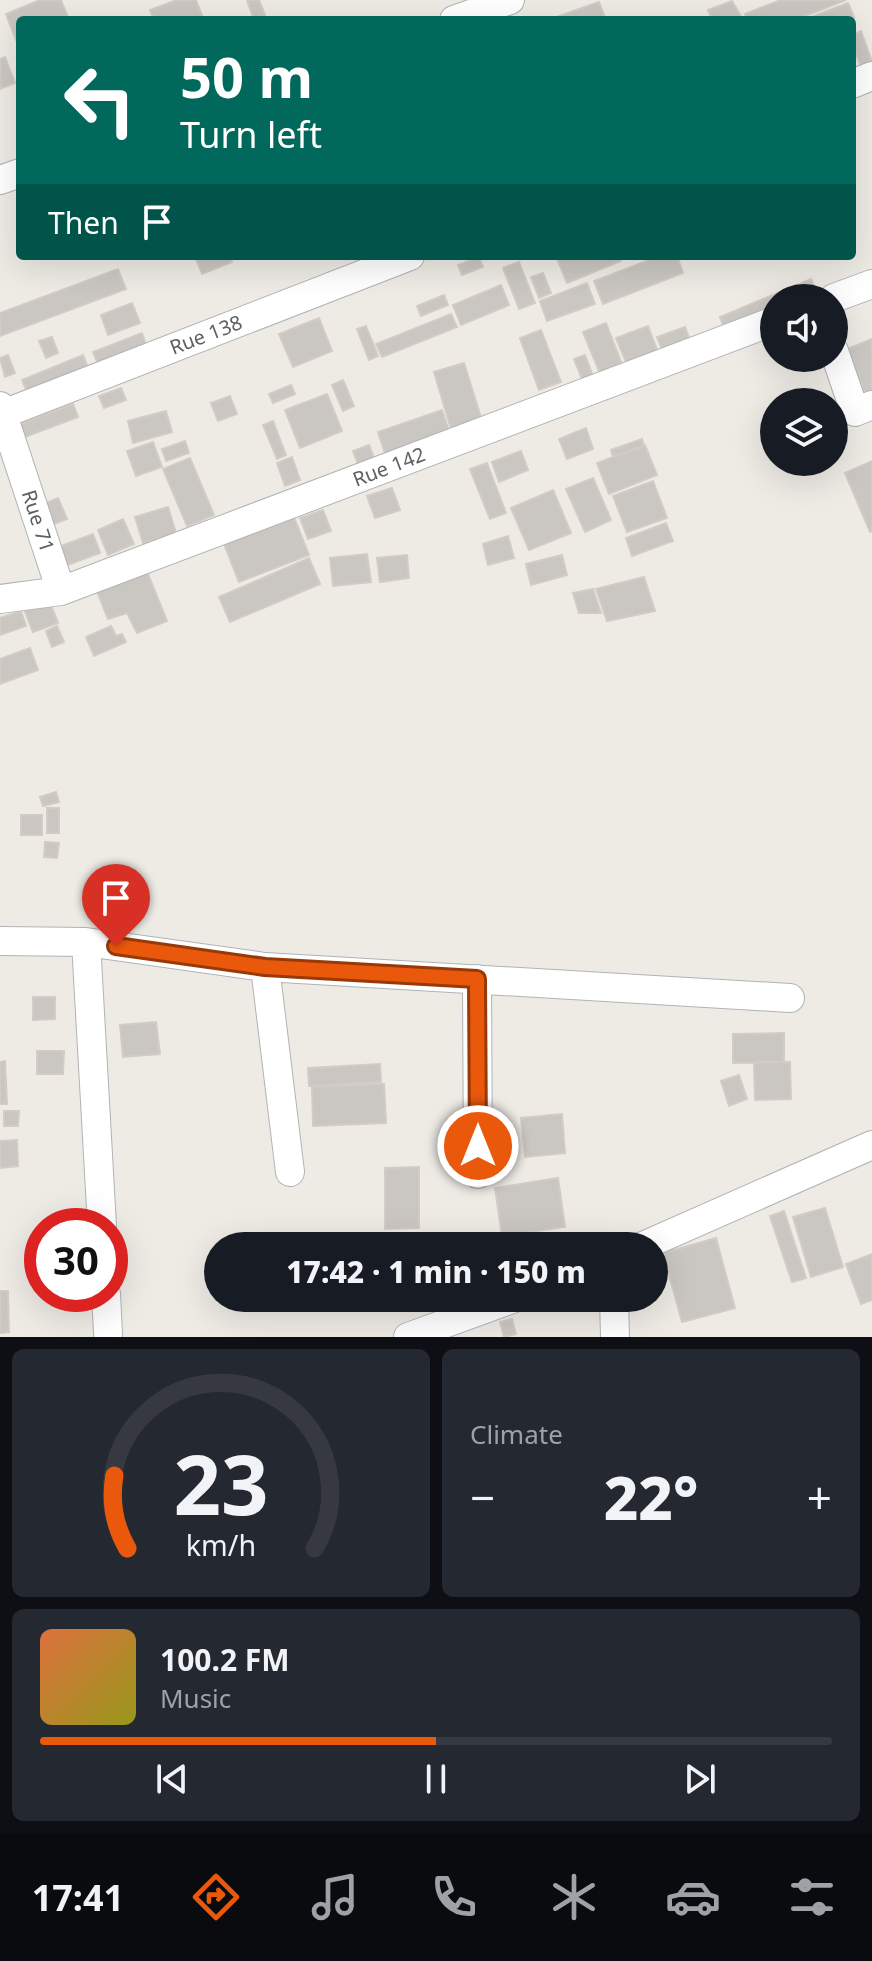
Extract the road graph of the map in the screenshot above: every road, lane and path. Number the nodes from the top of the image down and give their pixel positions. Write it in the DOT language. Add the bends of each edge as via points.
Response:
graph roads {
  1 [pos="510,0"];
  2 [pos="463,14"];
  3 [pos="399,260"];
  4 [pos="872,284"];
  5 [pos="848,293"];
  6 [pos="760,326"];
  7 [pos="845,372"];
  8 [pos="863,408"];
  9 [pos="1,410"];
  10 [pos="61,591"];
  11 [pos="0,599"];
  12 [pos="0,941"];
  13 [pos="86,942"];
  14 [pos="265,967"];
  15 [pos="477,979"];
  16 [pos="790,998"];
  17 [pos="872,1145"];
  18 [pos="290,1172"];
  19 [pos="478,1174"];
  20 [pos="101,1208"];
  21 [pos="668,1235"];
  22 [pos="107,1312"];
  23 [pos="477,1312"];
  24 [pos="614,1312"];
  25 [pos="108,1333"];
  26 [pos="408,1337"];
  27 [pos="615,1337"];
  1 -- 2 [label="street"];
  3 -- 9 [label="street, Rue 138"];
  4 -- 5 [label="street"];
  6 -- 10 [label="street, Rue 142"];
  7 -- 8 [label="street"];
  9 -- 10 [label="street, Rue 71"];
  10 -- 11 [label="street, Rue 142"];
  12 -- 13 [label="street"];
  13 -- 14 [label="street"];
  13 -- 20 [label="street"];
  14 -- 15 [label="street"];
  14 -- 18 [label="street"];
  15 -- 16 [label="street"];
  15 -- 19 [label="street"];
  17 -- 21 [label="street"];
  22 -- 25 [label="street"];
  23 -- 26 [label="street"];
  24 -- 27 [label="street"];
}
